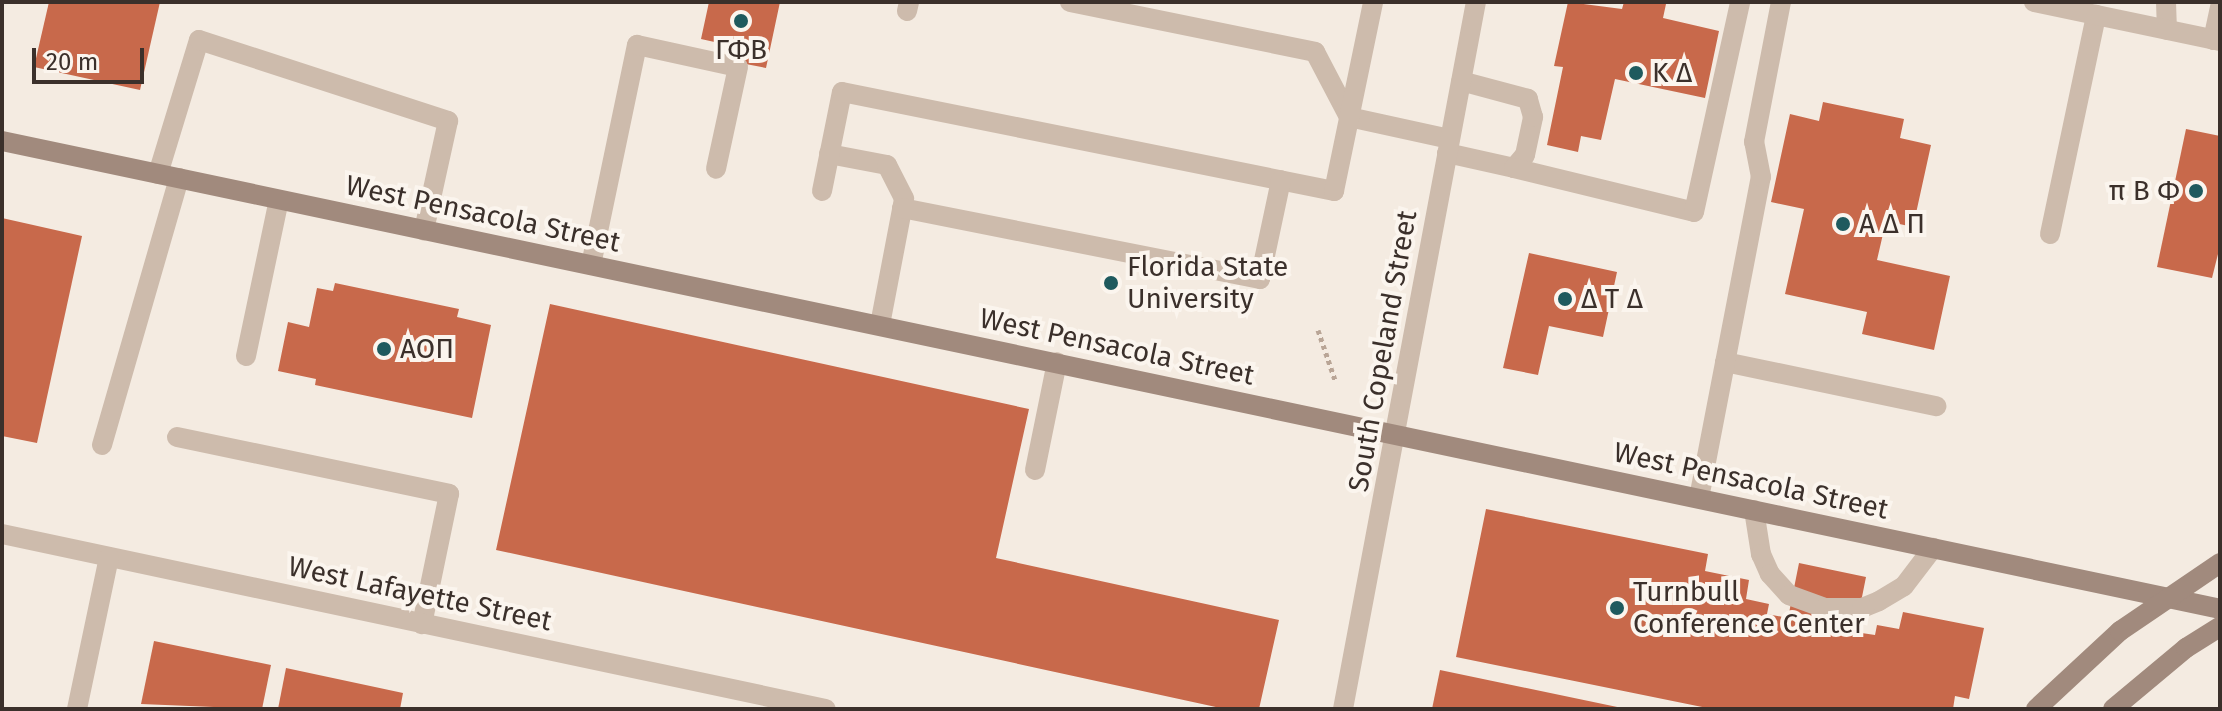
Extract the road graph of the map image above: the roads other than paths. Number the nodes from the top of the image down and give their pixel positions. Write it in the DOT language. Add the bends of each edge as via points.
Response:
graph roads {
  1 [pos="1070,2"];
  2 [pos="1373,2"];
  3 [pos="1476,2"];
  4 [pos="1740,2"];
  5 [pos="1781,2"];
  6 [pos="2034,2"];
  7 [pos="2166,2"];
  8 [pos="2220,7"];
  9 [pos="2096,15"];
  10 [pos="2167,30"];
  11 [pos="2216,41"];
  12 [pos="1461,81"];
  13 [pos="1349,117"];
  14 [pos="2,141"];
  15 [pos="1448,146"];
  16 [pos="829,154"];
  17 [pos="1514,168"];
  18 [pos="716,169"];
  19 [pos="158,174"];
  20 [pos="179,178"];
  21 [pos="1281,180"];
  22 [pos="822,191"];
  23 [pos="279,200"];
  24 [pos="902,208"];
  25 [pos="424,230"];
  26 [pos="2050,234"];
  27 [pos="591,265"];
  28 [pos="880,325"];
  29 [pos="246,356"];
  30 [pos="1057,362"];
  31 [pos="1725,362"];
  32 [pos="1936,406"];
  33 [pos="1397,434"];
  34 [pos="177,437"];
  35 [pos="102,445"];
  36 [pos="1035,470"];
  37 [pos="1699,498"];
  38 [pos="1754,510"];
  39 [pos="2,534"];
  40 [pos="1933,548"];
  41 [pos="109,557"];
  42 [pos="2220,563"];
  43 [pos="2166,598"];
  44 [pos="2220,609"];
  45 [pos="422,624"];
  46 [pos="2220,627"];
  47 [pos="77,709"];
  48 [pos="826,709"];
  49 [pos="1343,709"];
  50 [pos="2036,709"];
  51 [pos="2113,709"];
  1 -- 13 [label="street" via="1315,52"];
  2 -- 13 [label="street"];
  3 -- 12 [label="street, South Copeland Street"];
  4 -- 17 [label="street" via="1694,212"];
  5 -- 31 [label="street" via="1754,142 1761,177"];
  6 -- 9 [label="street"];
  7 -- 10 [label="street"];
  8 -- 11 [label="street"];
  9 -- 10 [label="street"];
  9 -- 26 [label="street"];
  10 -- 11 [label="street"];
  12 -- 15 [label="street, South Copeland Street"];
  12 -- 17 [label="street" via="1528,99 1533,117 1525,155"];
  13 -- 15 [label="street"];
  13 -- 21 [label="street" via="1334,191"];
  14 -- 19 [label="main road, West Pensacola Street"];
  15 -- 17 [label="street"];
  15 -- 33 [label="street, South Copeland Street"];
  16 -- 21 [label="street" via="842,92"];
  16 -- 22 [label="street"];
  16 -- 24 [label="street" via="887,165 904,199"];
  18 -- 27 [label="street" via="738,67 637,45"];
  19 -- 20 [label="main road, West Pensacola Street"];
  19 -- 25 [label="street" via="199,40 448,121"];
  20 -- 23 [label="main road, West Pensacola Street"];
  20 -- 35 [label="street"];
  21 -- 24 [label="street" via="1260,279"];
  23 -- 25 [label="main road, West Pensacola Street"];
  23 -- 29 [label="street"];
  24 -- 28 [label="street"];
  25 -- 27 [label="main road, West Pensacola Street"];
  27 -- 28 [label="main road, West Pensacola Street"];
  28 -- 30 [label="main road, West Pensacola Street"];
  30 -- 33 [label="main road, West Pensacola Street"];
  30 -- 36 [label="street"];
  31 -- 32 [label="street"];
  31 -- 37 [label="street"];
  33 -- 37 [label="main road, West Pensacola Street"];
  33 -- 49 [label="street, South Copeland Street"];
  34 -- 45 [label="street" via="449,494"];
  37 -- 38 [label="main road, West Pensacola Street"];
  38 -- 40 [label="main road, West Pensacola Street"];
  38 -- 40 [label="street" via="1770,574 1789,595 1825,608 1862,608 1879,601 1904,586"];
  39 -- 41 [label="street, West Lafayette Street"];
  40 -- 43 [label="main road, West Pensacola Street"];
  41 -- 45 [label="street, West Lafayette Street"];
  41 -- 47 [label="street"];
  42 -- 43 [label="main road"];
  43 -- 44 [label="main road, West Pensacola Street"];
  43 -- 50 [label="main road" via="2082,662"];
  45 -- 48 [label="street, West Lafayette Street"];
  46 -- 51 [label="main road" via="2140,683"];
}
